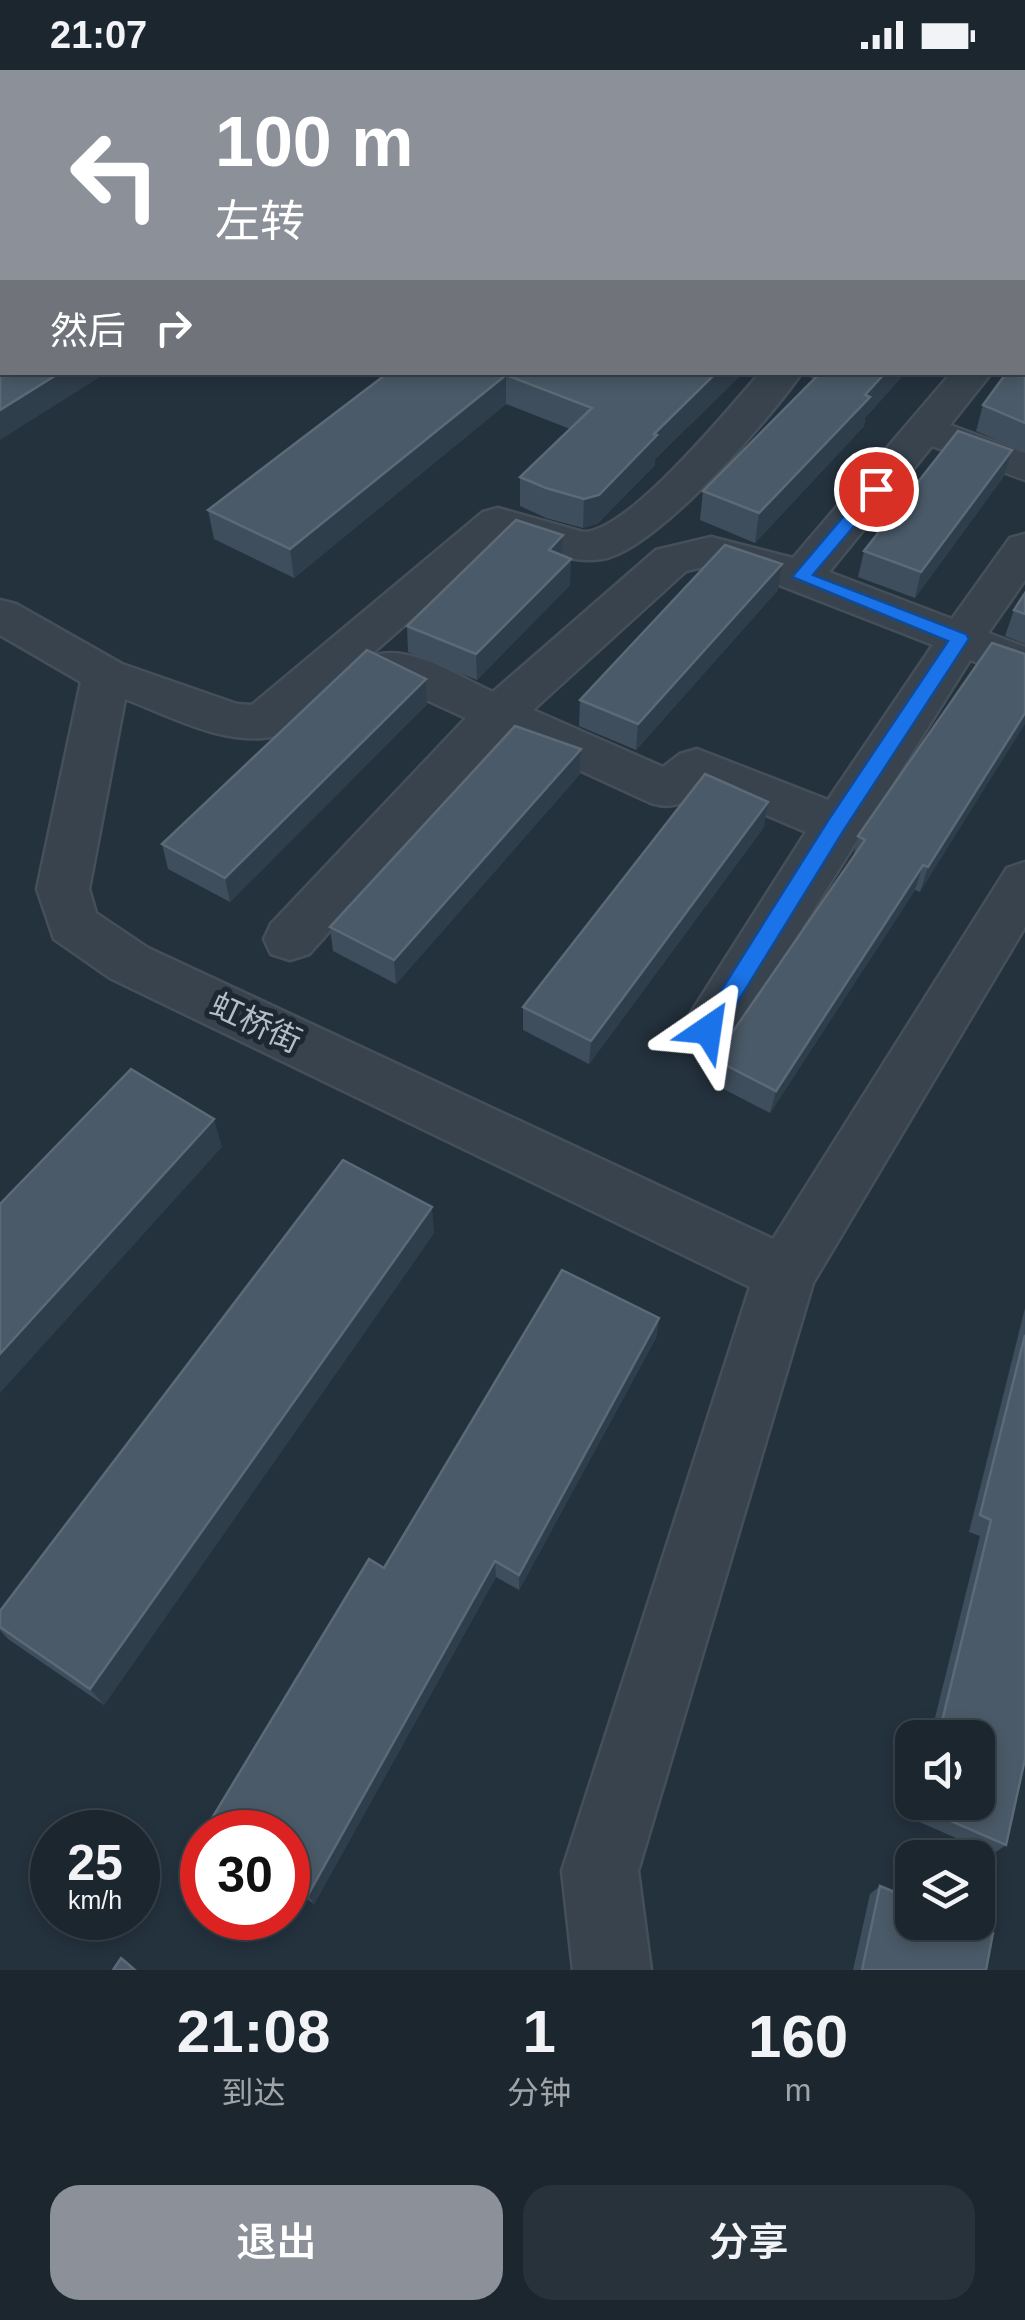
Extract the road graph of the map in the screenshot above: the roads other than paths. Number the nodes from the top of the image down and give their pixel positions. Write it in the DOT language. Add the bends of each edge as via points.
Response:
graph roads {
  1 [pos="780,375"];
  2 [pos="970,375"];
  3 [pos="926,430"];
  4 [pos="1025,468"];
  5 [pos="1025,548"];
  6 [pos="801,577"];
  7 [pos="6,626"];
  8 [pos="959,639"];
  9 [pos="1025,664"];
  10 [pos="392,666"];
  11 [pos="106,675"];
  12 [pos="499,714"];
  13 [pos="836,824"];
  14 [pos="1025,882"];
  15 [pos="290,939"];
  16 [pos="708,1030"];
  17 [pos="785,1274"];
  18 [pos="612,1970"];
  1 -- 11 [label="street" via="638,527 608,545 561,543 498,521 262,723 234,720"];
  2 -- 3 [label="street"];
  3 -- 4 [label="street"];
  3 -- 6 [label="street"];
  5 -- 8 [label="street"];
  6 -- 8 [label="street"];
  6 -- 12 [label="street" via="711,551 670,560"];
  7 -- 11 [label="street"];
  8 -- 9 [label="street"];
  8 -- 13 [label="street"];
  10 -- 12 [label="street"];
  11 -- 17 [label="street, 虹桥街" via="63,889 73,925 129,963"];
  12 -- 13 [label="street" via="668,790 697,766"];
  12 -- 15 [label="street"];
  13 -- 16 [label="street"];
  14 -- 17 [label="street"];
  17 -- 18 [label="street" via="600,1871"];
}
